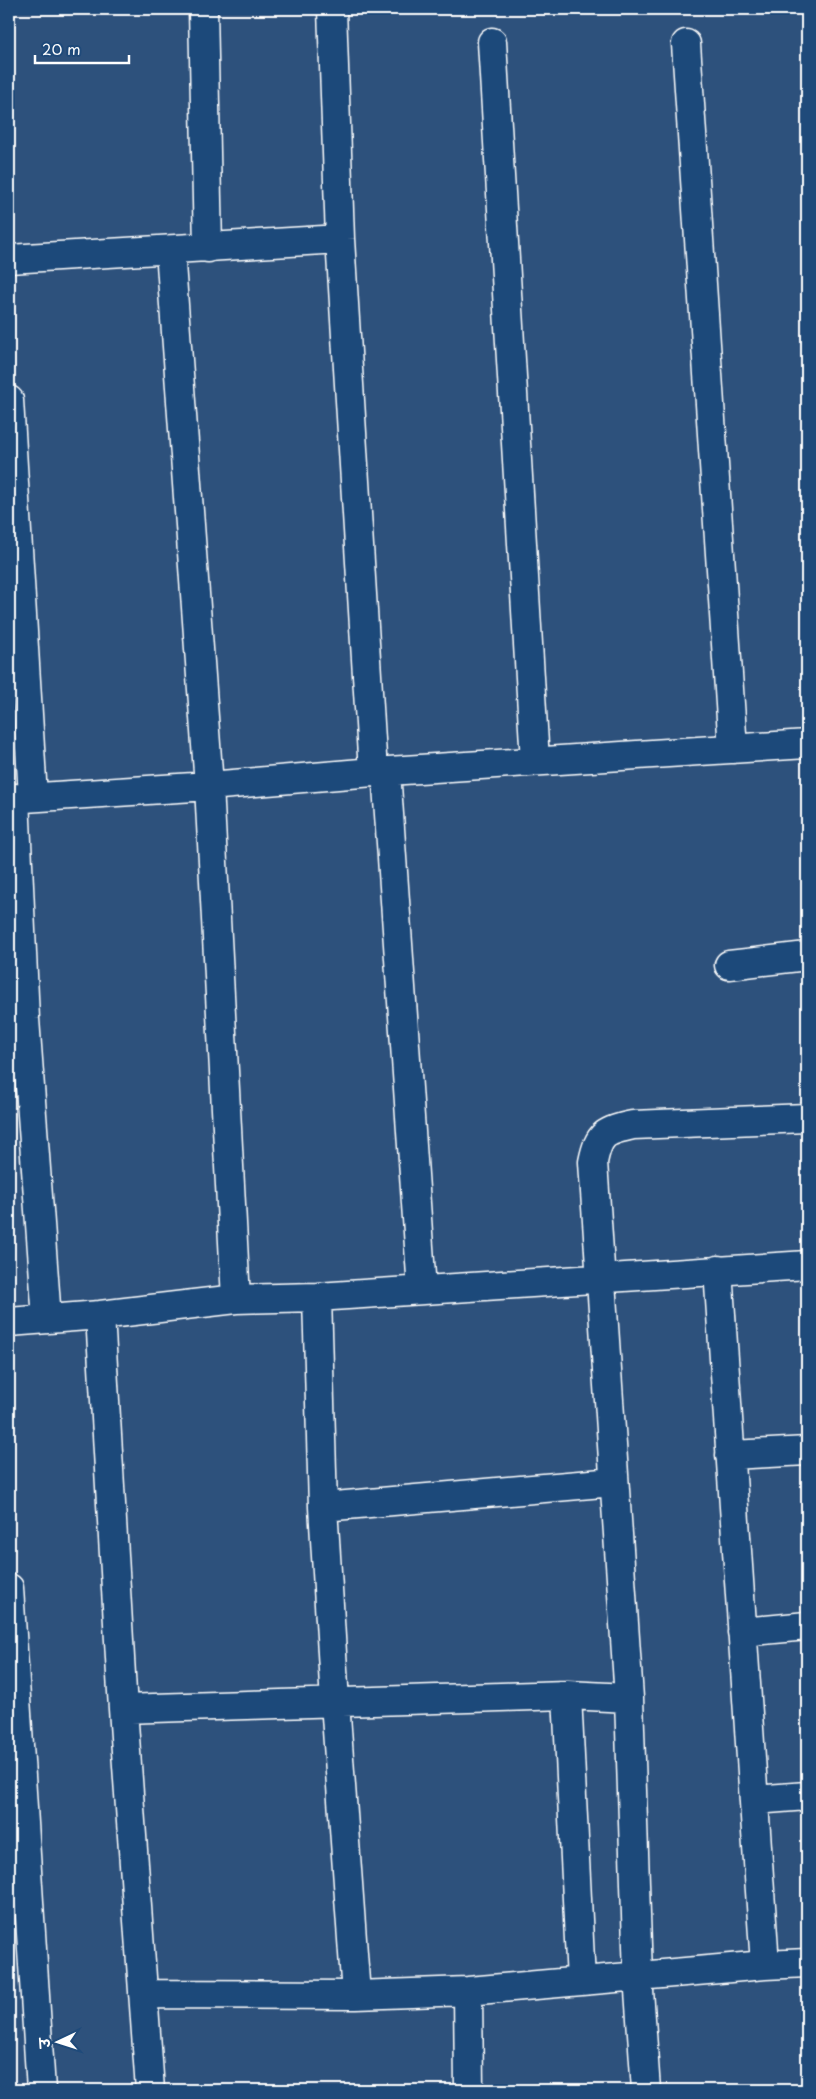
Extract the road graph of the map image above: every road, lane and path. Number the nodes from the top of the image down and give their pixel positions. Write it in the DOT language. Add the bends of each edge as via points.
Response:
graph roads {
  1 [pos="203,9"];
  2 [pos="332,9"];
  3 [pos="492,42"];
  4 [pos="686,44"];
  5 [pos="340,239"];
  6 [pos="208,248"];
  7 [pos="170,250"];
  8 [pos="9,259"];
  9 [pos="9,400"];
  10 [pos="807,744"];
  11 [pos="732,749"];
  12 [pos="535,761"];
  13 [pos="380,772"];
  14 [pos="209,786"];
  15 [pos="19,798"];
  16 [pos="807,956"];
  17 [pos="729,965"];
  18 [pos="807,1118"];
  19 [pos="807,1265"];
  20 [pos="718,1270"];
  21 [pos="600,1279"];
  22 [pos="422,1290"];
  23 [pos="317,1297"];
  24 [pos="236,1299"];
  25 [pos="100,1314"];
  26 [pos="48,1319"];
  27 [pos="9,1322"];
  28 [pos="807,1451"];
  29 [pos="730,1455"];
  30 [pos="614,1482"];
  31 [pos="323,1507"];
  32 [pos="9,1588"];
  33 [pos="807,1626"];
  34 [pos="742,1632"];
  35 [pos="567,1695"];
  36 [pos="628,1698"];
  37 [pos="335,1702"];
  38 [pos="124,1709"];
  39 [pos="807,1796"];
  40 [pos="754,1800"];
  41 [pos="807,1963"];
  42 [pos="765,1965"];
  43 [pos="638,1976"];
  44 [pos="581,1981"];
  45 [pos="468,1990"];
  46 [pos="143,1994"];
  47 [pos="356,1995"];
  48 [pos="41,2090"];
  49 [pos="150,2090"];
  50 [pos="469,2090"];
  51 [pos="646,2090"];
  1 -- 6 [label="street"];
  2 -- 5 [label="street"];
  3 -- 12 [label="street"];
  4 -- 11 [label="street"];
  5 -- 6 [label="street"];
  5 -- 13 [label="street"];
  6 -- 7 [label="street"];
  7 -- 8 [label="street"];
  7 -- 14 [label="street"];
  9 -- 15 [label="street"];
  10 -- 11 [label="street"];
  11 -- 12 [label="street"];
  12 -- 13 [label="street"];
  13 -- 14 [label="street"];
  13 -- 22 [label="street"];
  14 -- 15 [label="street"];
  14 -- 24 [label="street"];
  15 -- 26 [label="street" via="25,1019"];
  16 -- 17 [label="street"];
  18 -- 21 [label="street" via="633,1125 605,1133 597,1144 593,1162"];
  19 -- 20 [label="street"];
  20 -- 21 [label="street"];
  20 -- 29 [label="street"];
  21 -- 22 [label="street"];
  21 -- 30 [label="street"];
  22 -- 23 [label="street"];
  23 -- 24 [label="street"];
  23 -- 31 [label="street"];
  24 -- 25 [label="street"];
  25 -- 26 [label="street"];
  25 -- 38 [label="street"];
  26 -- 27 [label="street"];
  28 -- 29 [label="street"];
  29 -- 34 [label="street"];
  30 -- 31 [label="street"];
  30 -- 36 [label="street"];
  31 -- 37 [label="street"];
  32 -- 48 [label="street"];
  33 -- 34 [label="street"];
  34 -- 40 [label="street"];
  35 -- 36 [label="street"];
  35 -- 37 [label="street"];
  35 -- 44 [label="street"];
  36 -- 43 [label="street"];
  37 -- 38 [label="street"];
  37 -- 47 [label="street"];
  38 -- 46 [label="street"];
  39 -- 40 [label="street"];
  40 -- 42 [label="street"];
  41 -- 42 [label="street"];
  42 -- 43 [label="street"];
  43 -- 44 [label="street"];
  43 -- 51 [label="street"];
  44 -- 45 [label="street"];
  45 -- 47 [label="street"];
  45 -- 50 [label="street"];
  46 -- 47 [label="street"];
  46 -- 49 [label="street"];
}
